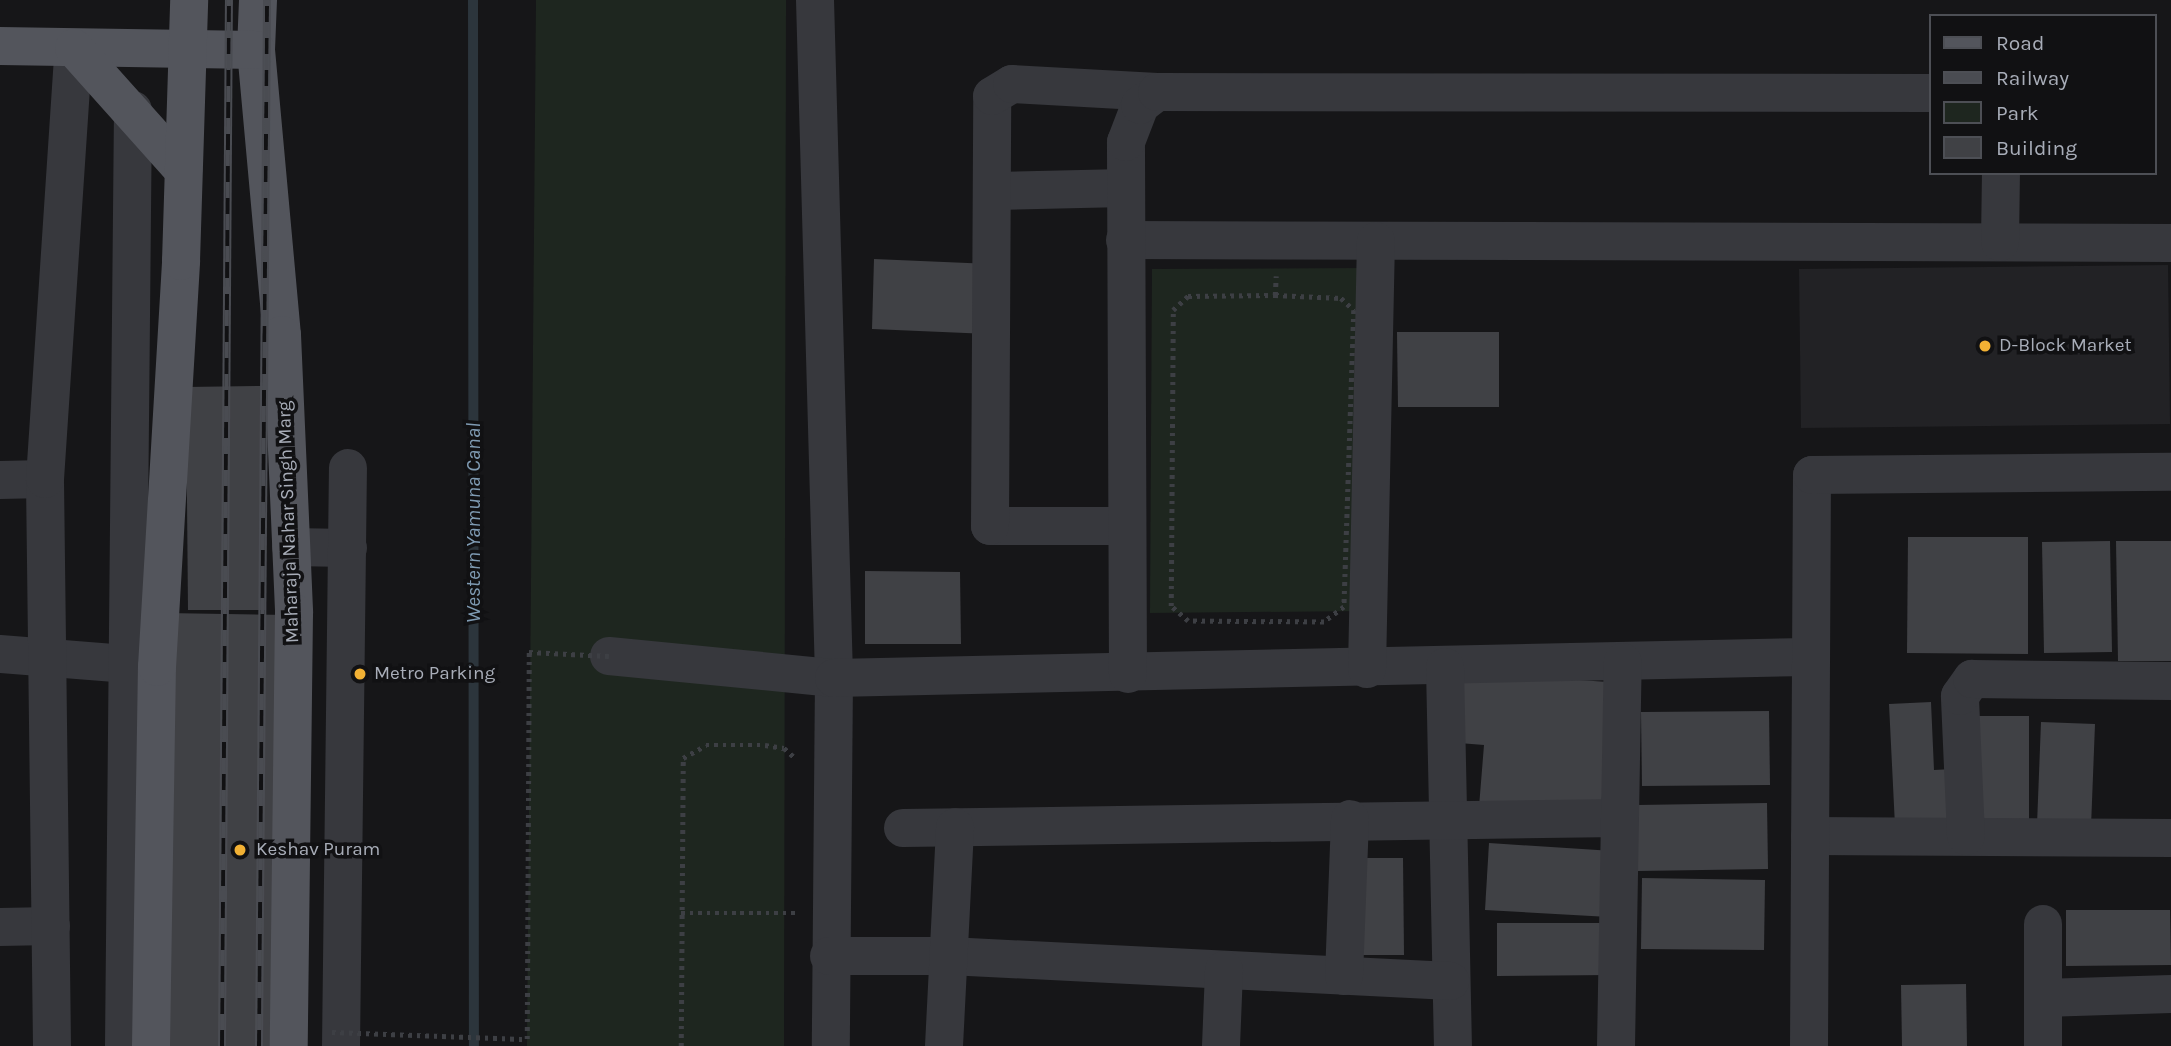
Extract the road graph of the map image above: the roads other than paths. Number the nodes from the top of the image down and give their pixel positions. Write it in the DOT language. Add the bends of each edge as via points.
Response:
graph roads {
  1 [pos="189,0"];
  2 [pos="258,0"];
  3 [pos="815,0"];
  4 [pos="0,46"];
  5 [pos="74,48"];
  6 [pos="256,50"];
  7 [pos="187,52"];
  8 [pos="1157,92"];
  9 [pos="1930,93"];
  10 [pos="132,110"];
  11 [pos="183,170"];
  12 [pos="2001,175"];
  13 [pos="1125,188"];
  14 [pos="994,191"];
  15 [pos="1125,240"];
  16 [pos="1376,241"];
  17 [pos="2000,242"];
  18 [pos="2171,243"];
  19 [pos="131,468"];
  20 [pos="170,468"];
  21 [pos="348,468"];
  22 [pos="2171,472"];
  23 [pos="45,479"];
  24 [pos="0,480"];
  25 [pos="1127,526"];
  26 [pos="291,547"];
  27 [pos="348,548"];
  28 [pos="146,594"];
  29 [pos="0,654"];
  30 [pos="48,654"];
  31 [pos="609,656"];
  32 [pos="1808,657"];
  33 [pos="1623,662"];
  34 [pos="142,665"];
  35 [pos="1445,667"];
  36 [pos="1367,668"];
  37 [pos="1128,674"];
  38 [pos="834,678"];
  39 [pos="2171,681"];
  40 [pos="1447,817"];
  41 [pos="1620,818"];
  42 [pos="1350,819"];
  43 [pos="955,827"];
  44 [pos="903,828"];
  45 [pos="1810,836"];
  46 [pos="1966,836"];
  47 [pos="2171,838"];
  48 [pos="2043,924"];
  49 [pos="51,926"];
  50 [pos="0,927"];
  51 [pos="829,956"];
  52 [pos="949,956"];
  53 [pos="1224,970"];
  54 [pos="1344,976"];
  55 [pos="1450,981"];
  56 [pos="2171,994"];
  57 [pos="2043,998"];
  58 [pos="336,1039"];
  59 [pos="52,1046"];
  60 [pos="124,1046"];
  61 [pos="151,1046"];
  62 [pos="289,1046"];
  63 [pos="831,1046"];
  64 [pos="944,1046"];
  65 [pos="1221,1046"];
  66 [pos="1453,1046"];
  67 [pos="1616,1046"];
  68 [pos="1810,1046"];
  69 [pos="2043,1046"];
  1 -- 7 [label="main road"];
  2 -- 6 [label="main road, Maharaja Nahar Singh Marg"];
  3 -- 38 [label="street"];
  4 -- 5 [label="main road"];
  5 -- 7 [label="main road"];
  5 -- 10 [label="main road"];
  5 -- 23 [label="street"];
  6 -- 7 [label="main road"];
  6 -- 26 [label="main road, Maharaja Nahar Singh Marg" via="282,335"];
  7 -- 11 [label="main road"];
  8 -- 9 [label="street"];
  8 -- 13 [label="street" via="1140,105 1126,142"];
  8 -- 14 [label="street" via="1012,84 997,89 992,96"];
  10 -- 11 [label="main road"];
  10 -- 19 [label="street"];
  11 -- 20 [label="main road"];
  12 -- 17 [label="street"];
  13 -- 14 [label="street"];
  13 -- 15 [label="street"];
  14 -- 25 [label="street" via="990,526"];
  15 -- 16 [label="street"];
  15 -- 25 [label="street"];
  16 -- 17 [label="street"];
  16 -- 36 [label="street"];
  17 -- 18 [label="street"];
  19 -- 20 [label="street"];
  19 -- 28 [label="street"];
  20 -- 28 [label="main road"];
  21 -- 27 [label="street"];
  22 -- 32 [label="street" via="1812,475"];
  23 -- 24 [label="street"];
  23 -- 30 [label="street"];
  25 -- 37 [label="street"];
  26 -- 27 [label="street"];
  26 -- 62 [label="main road, Maharaja Nahar Singh Marg"];
  27 -- 58 [label="street"];
  28 -- 34 [label="main road"];
  29 -- 30 [label="street"];
  30 -- 34 [label="street"];
  30 -- 49 [label="street"];
  31 -- 38 [label="street"];
  32 -- 33 [label="street"];
  32 -- 45 [label="street"];
  33 -- 35 [label="street"];
  33 -- 41 [label="street"];
  34 -- 60 [label="street"];
  34 -- 61 [label="main road"];
  35 -- 36 [label="street"];
  35 -- 40 [label="street"];
  36 -- 37 [label="street"];
  37 -- 38 [label="street"];
  38 -- 51 [label="street"];
  39 -- 46 [label="street" via="1972,679 1960,696"];
  40 -- 41 [label="street"];
  40 -- 42 [label="street"];
  40 -- 55 [label="street"];
  41 -- 67 [label="street"];
  42 -- 43 [label="street"];
  42 -- 54 [label="street"];
  43 -- 44 [label="street"];
  43 -- 52 [label="street"];
  45 -- 46 [label="street"];
  45 -- 68 [label="street"];
  46 -- 47 [label="street"];
  48 -- 57 [label="street"];
  49 -- 50 [label="street"];
  49 -- 59 [label="street"];
  51 -- 52 [label="street"];
  51 -- 63 [label="street"];
  52 -- 53 [label="street"];
  52 -- 64 [label="street"];
  53 -- 54 [label="street"];
  53 -- 65 [label="street"];
  54 -- 55 [label="street"];
  55 -- 66 [label="street"];
  56 -- 57 [label="street"];
  57 -- 69 [label="street"];
}
